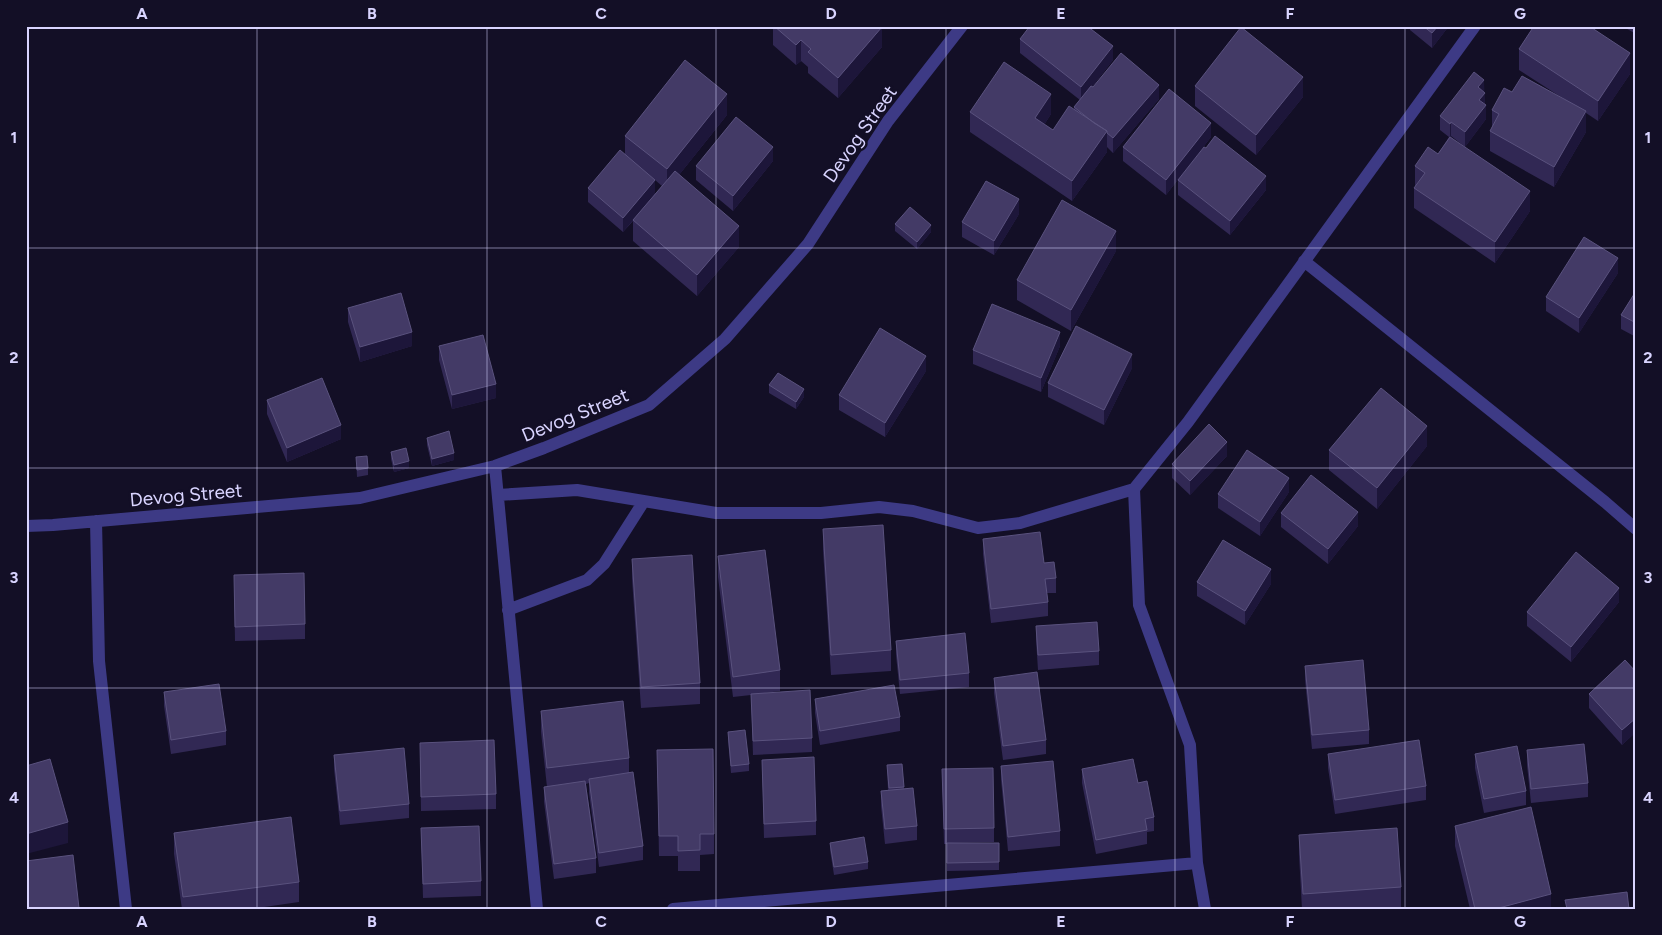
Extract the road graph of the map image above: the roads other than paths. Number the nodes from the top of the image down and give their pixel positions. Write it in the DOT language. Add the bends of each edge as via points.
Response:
graph roads {
  1 [pos="962,26"];
  2 [pos="1475,26"];
  3 [pos="1304,261"];
  4 [pos="495,466"];
  5 [pos="1134,489"];
  6 [pos="498,495"];
  7 [pos="644,501"];
  8 [pos="96,521"];
  9 [pos="26,526"];
  10 [pos="1635,527"];
  11 [pos="508,610"];
  12 [pos="1197,863"];
  13 [pos="126,909"];
  14 [pos="537,909"];
  15 [pos="673,909"];
  16 [pos="1205,909"];
  1 -- 4 [label="street, Devog Street" via="888,122 808,244 725,339 649,405"];
  2 -- 3 [label="street"];
  3 -- 5 [label="street" via="1188,422"];
  3 -- 10 [label="street"];
  4 -- 6 [label="street"];
  4 -- 8 [label="street, Devog Street" via="360,498"];
  5 -- 7 [label="street" via="1020,523 978,528 913,511 878,507 821,513 716,513"];
  5 -- 12 [label="street" via="1139,605 1190,745"];
  6 -- 7 [label="street" via="577,490"];
  6 -- 11 [label="street"];
  7 -- 11 [label="street" via="604,564 587,580"];
  8 -- 9 [label="street, Devog Street"];
  8 -- 13 [label="street" via="100,661"];
  11 -- 14 [label="street"];
  12 -- 15 [label="street"];
  12 -- 16 [label="street"];
}
